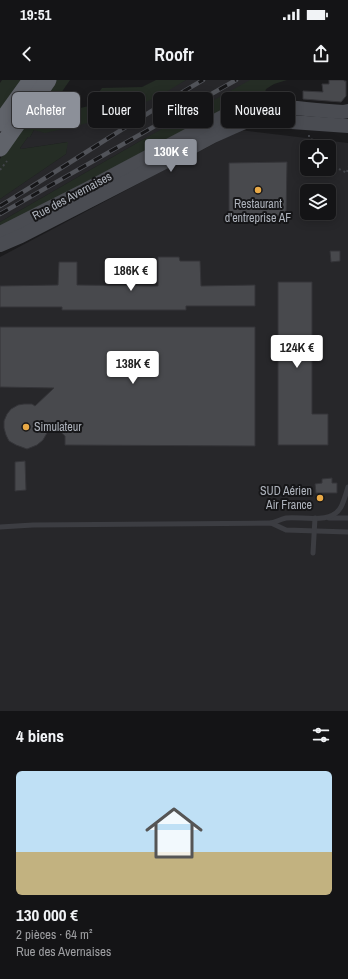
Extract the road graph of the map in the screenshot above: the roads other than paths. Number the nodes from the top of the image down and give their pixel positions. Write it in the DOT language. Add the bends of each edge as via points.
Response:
graph roads {
  1 [pos="36,85"];
  2 [pos="348,111"];
  3 [pos="0,123"];
  4 [pos="348,126"];
  5 [pos="0,148"];
  6 [pos="0,233"];
  7 [pos="21,236"];
  8 [pos="0,245"];
  9 [pos="0,248"];
  10 [pos="348,487"];
  11 [pos="315,518"];
  12 [pos="324,518"];
  13 [pos="348,518"];
  14 [pos="271,523"];
  15 [pos="0,527"];
  16 [pos="315,530"];
  17 [pos="348,532"];
  18 [pos="313,553"];
  1 -- 3 [label="highway"];
  1 -- 5 [label="highway"];
  2 -- 6 [label="main road, Rue des Avernaises" via="271,106 240,108"];
  4 -- 7 [label="main road, Rue des Avernaises" via="271,120 247,121 213,136"];
  7 -- 8 [label="main road, Rue des Avernaises"];
  7 -- 9 [label="lane"];
  10 -- 12 [label="lane" via="338,512"];
  11 -- 12 [label="lane"];
  11 -- 14 [label="lane" via="286,518"];
  11 -- 16 [label="lane"];
  12 -- 13 [label="lane"];
  14 -- 15 [label="lane"];
  14 -- 16 [label="lane" via="286,530"];
  16 -- 17 [label="lane"];
  16 -- 18 [label="lane"];
}
